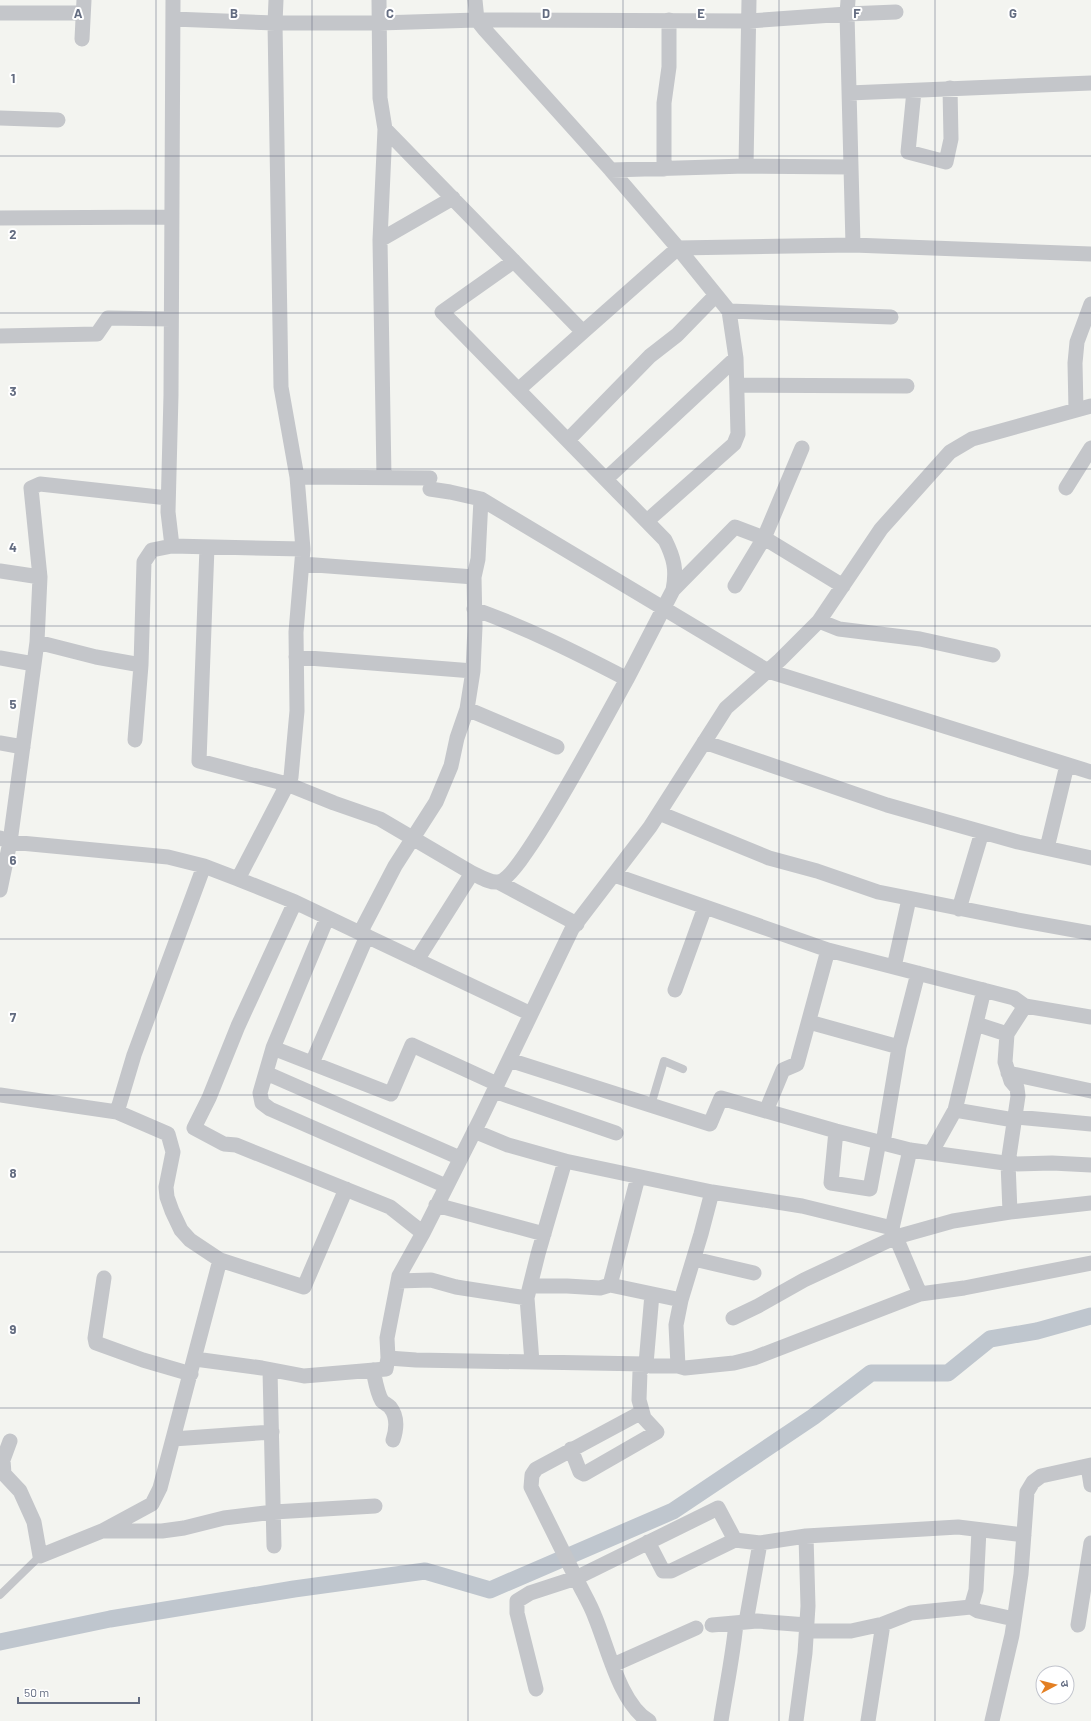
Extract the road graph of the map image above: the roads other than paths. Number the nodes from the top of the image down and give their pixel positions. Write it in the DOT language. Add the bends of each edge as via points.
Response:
graph roads {
  1 [pos="173,0"];
  2 [pos="276,0"];
  3 [pos="379,0"];
  4 [pos="475,0"];
  5 [pos="749,0"];
  6 [pos="83,7"];
  7 [pos="848,7"];
  8 [pos="0,12"];
  9 [pos="896,12"];
  10 [pos="172,19"];
  11 [pos="478,20"];
  12 [pos="669,20"];
  13 [pos="749,21"];
  14 [pos="275,23"];
  15 [pos="379,23"];
  16 [pos="82,39"];
  17 [pos="1091,83"];
  18 [pos="950,88"];
  19 [pos="914,91"];
  20 [pos="849,93"];
  21 [pos="0,118"];
  22 [pos="58,120"];
  23 [pos="385,129"];
  24 [pos="746,166"];
  25 [pos="851,167"];
  26 [pos="664,169"];
  27 [pos="611,170"];
  28 [pos="453,198"];
  29 [pos="172,217"];
  30 [pos="0,218"];
  31 [pos="380,240"];
  32 [pos="853,244"];
  33 [pos="678,248"];
  34 [pos="1091,254"];
  35 [pos="514,261"];
  36 [pos="716,295"];
  37 [pos="1091,304"];
  38 [pos="729,311"];
  39 [pos="891,317"];
  40 [pos="171,318"];
  41 [pos="583,332"];
  42 [pos="0,336"];
  43 [pos="736,358"];
  44 [pos="737,385"];
  45 [pos="907,386"];
  46 [pos="518,390"];
  47 [pos="1091,406"];
  48 [pos="1076,410"];
  49 [pos="568,440"];
  50 [pos="802,448"];
  51 [pos="1091,448"];
  52 [pos="298,477"];
  53 [pos="384,478"];
  54 [pos="606,479"];
  55 [pos="1066,488"];
  56 [pos="168,498"];
  57 [pos="481,499"];
  58 [pos="647,521"];
  59 [pos="764,538"];
  60 [pos="172,546"];
  61 [pos="207,547"];
  62 [pos="302,557"];
  63 [pos="0,571"];
  64 [pos="40,576"];
  65 [pos="474,577"];
  66 [pos="735,586"];
  67 [pos="843,586"];
  68 [pos="673,590"];
  69 [pos="474,609"];
  70 [pos="664,609"];
  71 [pos="819,620"];
  72 [pos="37,642"];
  73 [pos="993,655"];
  74 [pos="296,656"];
  75 [pos="0,658"];
  76 [pos="34,664"];
  77 [pos="141,665"];
  78 [pos="472,671"];
  79 [pos="768,671"];
  80 [pos="627,679"];
  81 [pos="467,710"];
  82 [pos="135,740"];
  83 [pos="704,742"];
  84 [pos="0,743"];
  85 [pos="23,747"];
  86 [pos="557,747"];
  87 [pos="1067,765"];
  88 [pos="1091,772"];
  89 [pos="287,784"];
  90 [pos="659,813"];
  91 [pos="982,832"];
  92 [pos="413,838"];
  93 [pos="5,840"];
  94 [pos="1046,848"];
  95 [pos="1091,858"];
  96 [pos="204,866"];
  97 [pos="472,873"];
  98 [pos="614,875"];
  99 [pos="238,879"];
  100 [pos="498,882"];
  101 [pos="0,890"];
  102 [pos="909,899"];
  103 [pos="295,902"];
  104 [pos="705,907"];
  105 [pos="959,909"];
  106 [pos="327,918"];
  107 [pos="577,924"];
  108 [pos="1091,933"];
  109 [pos="363,935"];
  110 [pos="828,950"];
  111 [pos="418,960"];
  112 [pos="894,967"];
  113 [pos="918,974"];
  114 [pos="674,990"];
  115 [pos="984,990"];
  116 [pos="1025,1006"];
  117 [pos="531,1014"];
  118 [pos="1091,1017"];
  119 [pos="809,1022"];
  120 [pos="976,1024"];
  121 [pos="1007,1034"];
  122 [pos="899,1046"];
  123 [pos="273,1048"];
  124 [pos="509,1060"];
  125 [pos="312,1064"];
  126 [pos="683,1069"];
  127 [pos="266,1073"];
  128 [pos="1008,1073"];
  129 [pos="496,1088"];
  130 [pos="1091,1091"];
  131 [pos="0,1095"];
  132 [pos="651,1105"];
  133 [pos="955,1110"];
  134 [pos="766,1111"];
  135 [pos="117,1112"];
  136 [pos="1014,1118"];
  137 [pos="1091,1124"];
  138 [pos="474,1131"];
  139 [pos="836,1131"];
  140 [pos="616,1133"];
  141 [pos="881,1142"];
  142 [pos="910,1150"];
  143 [pos="931,1152"];
  144 [pos="460,1158"];
  145 [pos="565,1161"];
  146 [pos="1008,1163"];
  147 [pos="1091,1165"];
  148 [pos="638,1177"];
  149 [pos="446,1186"];
  150 [pos="346,1189"];
  151 [pos="712,1192"];
  152 [pos="1091,1203"];
  153 [pos="436,1205"];
  154 [pos="1010,1212"];
  155 [pos="423,1233"];
  156 [pos="894,1233"];
  157 [pos="544,1234"];
  158 [pos="694,1259"];
  159 [pos="220,1260"];
  160 [pos="1091,1263"];
  161 [pos="754,1274"];
  162 [pos="104,1278"];
  163 [pos="398,1281"];
  164 [pos="610,1285"];
  165 [pos="528,1292"];
  166 [pos="652,1294"];
  167 [pos="920,1294"];
  168 [pos="681,1300"];
  169 [pos="733,1318"];
  170 [pos="388,1358"];
  171 [pos="532,1362"];
  172 [pos="646,1364"];
  173 [pos="193,1366"];
  174 [pos="678,1366"];
  175 [pos="270,1370"];
  176 [pos="373,1370"];
  177 [pos="642,1412"];
  178 [pos="272,1432"];
  179 [pos="173,1439"];
  180 [pos="393,1440"];
  181 [pos="10,1441"];
  182 [pos="571,1449"];
  183 [pos="1089,1466"];
  184 [pos="1091,1485"];
  185 [pos="376,1506"];
  186 [pos="274,1512"];
  187 [pos="979,1530"];
  188 [pos="102,1531"];
  189 [pos="1024,1535"];
  190 [pos="806,1536"];
  191 [pos="735,1540"];
  192 [pos="648,1542"];
  193 [pos="760,1543"];
  194 [pos="1091,1543"];
  195 [pos="274,1546"];
  196 [pos="40,1556"];
  197 [pos="573,1573"];
  198 [pos="0,1595"];
  199 [pos="971,1607"];
  200 [pos="1014,1619"];
  201 [pos="741,1622"];
  202 [pos="883,1624"];
  203 [pos="712,1625"];
  204 [pos="1078,1625"];
  205 [pos="696,1628"];
  206 [pos="807,1628"];
  207 [pos="614,1665"];
  208 [pos="536,1689"];
  209 [pos="644,1720"];
  210 [pos="722,1721"];
  211 [pos="796,1721"];
  212 [pos="868,1721"];
  213 [pos="992,1721"];
  1 -- 10 [label="street"];
  2 -- 14 [label="street"];
  3 -- 15 [label="street"];
  4 -- 11 [label="street"];
  5 -- 13 [label="street"];
  6 -- 8 [label="street"];
  6 -- 16 [label="street"];
  7 -- 9 [label="street"];
  7 -- 13 [label="street"];
  7 -- 20 [label="street"];
  10 -- 14 [label="street"];
  10 -- 29 [label="street"];
  11 -- 12 [label="street"];
  11 -- 15 [label="street"];
  11 -- 27 [label="street"];
  12 -- 13 [label="street"];
  12 -- 26 [label="street" via="669,67 664,103"];
  13 -- 24 [label="street"];
  14 -- 15 [label="street"];
  14 -- 52 [label="street" via="281,387"];
  15 -- 23 [label="street" via="380,98"];
  17 -- 18 [label="street"];
  18 -- 19 [label="street"];
  18 -- 19 [label="street" via="951,139 946,162 908,152"];
  19 -- 20 [label="street"];
  20 -- 25 [label="street"];
  21 -- 22 [label="street"];
  23 -- 28 [label="street"];
  23 -- 31 [label="street"];
  24 -- 25 [label="street"];
  24 -- 26 [label="street"];
  25 -- 32 [label="street"];
  26 -- 27 [label="street"];
  27 -- 33 [label="street"];
  28 -- 31 [label="street"];
  28 -- 35 [label="street"];
  29 -- 30 [label="street"];
  29 -- 40 [label="street"];
  31 -- 53 [label="street"];
  32 -- 33 [label="street"];
  32 -- 34 [label="street"];
  33 -- 36 [label="street"];
  33 -- 41 [label="street"];
  35 -- 41 [label="street"];
  35 -- 46 [label="street" via="442,312"];
  36 -- 38 [label="street"];
  36 -- 49 [label="street" via="677,335 650,356"];
  37 -- 48 [label="street" via="1077,342"];
  38 -- 39 [label="street"];
  38 -- 43 [label="street"];
  40 -- 42 [label="street" via="108,318 97,334"];
  40 -- 56 [label="street"];
  41 -- 46 [label="street"];
  43 -- 44 [label="street"];
  43 -- 54 [label="street"];
  44 -- 45 [label="street"];
  44 -- 58 [label="street" via="738,434 734,444"];
  46 -- 49 [label="street"];
  47 -- 48 [label="street"];
  48 -- 67 [label="street" via="972,439 950,452 881,529"];
  49 -- 54 [label="street"];
  50 -- 59 [label="street"];
  51 -- 55 [label="street"];
  52 -- 53 [label="street"];
  52 -- 62 [label="street"];
  53 -- 57 [label="street" via="430,483 450,492"];
  54 -- 58 [label="street"];
  56 -- 60 [label="street"];
  56 -- 64 [label="street" via="40,484 31,488"];
  57 -- 65 [label="street" via="478,559"];
  57 -- 70 [label="street"];
  58 -- 68 [label="street" via="665,540 674,556 676,578"];
  59 -- 66 [label="street"];
  59 -- 67 [label="street"];
  59 -- 68 [label="street" via="735,527"];
  60 -- 61 [label="street"];
  60 -- 77 [label="street" via="152,550 144,562"];
  61 -- 62 [label="street"];
  61 -- 89 [label="street" via="199,761"];
  62 -- 65 [label="street"];
  62 -- 74 [label="street"];
  63 -- 64 [label="street"];
  64 -- 72 [label="street"];
  65 -- 69 [label="street"];
  67 -- 71 [label="street"];
  68 -- 70 [label="street"];
  69 -- 78 [label="street"];
  69 -- 80 [label="street" via="568,648"];
  70 -- 79 [label="street"];
  70 -- 80 [label="street"];
  71 -- 73 [label="street" via="839,629 920,639"];
  71 -- 79 [label="street"];
  72 -- 76 [label="street"];
  72 -- 77 [label="street" via="96,658"];
  74 -- 78 [label="street"];
  74 -- 89 [label="street" via="297,711 291,777"];
  75 -- 76 [label="street"];
  76 -- 85 [label="street"];
  77 -- 82 [label="street"];
  78 -- 81 [label="street"];
  79 -- 83 [label="street" via="726,708"];
  79 -- 87 [label="street"];
  80 -- 100 [label="street" via="565,793 517,864"];
  81 -- 86 [label="street"];
  81 -- 92 [label="street" via="451,766 436,802"];
  83 -- 90 [label="street"];
  83 -- 91 [label="street" via="887,805"];
  84 -- 85 [label="street"];
  85 -- 93 [label="street"];
  87 -- 88 [label="street"];
  87 -- 94 [label="street"];
  89 -- 92 [label="street" via="380,819"];
  89 -- 99 [label="street"];
  90 -- 98 [label="street"];
  90 -- 102 [label="street" via="769,858"];
  91 -- 94 [label="street"];
  91 -- 105 [label="street"];
  92 -- 97 [label="street"];
  92 -- 109 [label="street" via="395,866"];
  93 -- 96 [label="street" via="168,857"];
  93 -- 101 [label="street"];
  94 -- 95 [label="street"];
  96 -- 99 [label="street"];
  96 -- 135 [label="street" via="134,1055"];
  97 -- 100 [label="street"];
  97 -- 111 [label="street"];
  98 -- 104 [label="street"];
  98 -- 107 [label="street"];
  99 -- 103 [label="street"];
  100 -- 107 [label="street"];
  102 -- 105 [label="street"];
  102 -- 112 [label="street"];
  103 -- 106 [label="street"];
  103 -- 150 [label="street" via="194,1128 224,1144 236,1145"];
  104 -- 110 [label="street"];
  104 -- 114 [label="street"];
  105 -- 108 [label="street"];
  106 -- 109 [label="street"];
  106 -- 123 [label="street"];
  107 -- 117 [label="street" via="572,929"];
  109 -- 111 [label="street"];
  109 -- 125 [label="street"];
  110 -- 112 [label="street"];
  110 -- 119 [label="street"];
  111 -- 117 [label="street"];
  112 -- 113 [label="street"];
  113 -- 115 [label="street"];
  113 -- 122 [label="street"];
  115 -- 116 [label="street" via="1014,998"];
  115 -- 120 [label="street"];
  116 -- 118 [label="street"];
  116 -- 121 [label="street"];
  117 -- 124 [label="street"];
  119 -- 122 [label="street"];
  119 -- 134 [label="street" via="797,1064 783,1070"];
  120 -- 121 [label="street"];
  120 -- 133 [label="street"];
  121 -- 128 [label="street" via="1005,1062"];
  122 -- 141 [label="street"];
  123 -- 125 [label="street"];
  123 -- 127 [label="street"];
  124 -- 129 [label="street"];
  124 -- 132 [label="street"];
  125 -- 129 [label="street" via="391,1094 412,1045"];
  126 -- 132 [label="lane" via="664,1061"];
  127 -- 144 [label="street"];
  127 -- 149 [label="street" via="260,1093 262,1103 270,1109"];
  128 -- 130 [label="street"];
  128 -- 136 [label="street" via="1017,1088"];
  129 -- 138 [label="street"];
  129 -- 140 [label="street"];
  131 -- 135 [label="street"];
  132 -- 134 [label="street" via="710,1124 721,1098"];
  133 -- 136 [label="street"];
  133 -- 143 [label="street"];
  134 -- 139 [label="street"];
  135 -- 159 [label="street" via="168,1134 173,1152 166,1187 172,1211 181,1230 190,1240"];
  136 -- 137 [label="street"];
  136 -- 146 [label="street"];
  138 -- 144 [label="street"];
  138 -- 145 [label="street" via="508,1145"];
  139 -- 141 [label="street"];
  139 -- 141 [label="street" via="831,1183 870,1189"];
  141 -- 142 [label="street"];
  142 -- 143 [label="street"];
  142 -- 156 [label="street"];
  143 -- 146 [label="street"];
  144 -- 149 [label="street"];
  145 -- 148 [label="street"];
  145 -- 157 [label="street"];
  146 -- 147 [label="street"];
  146 -- 154 [label="street"];
  148 -- 151 [label="street"];
  148 -- 164 [label="street"];
  149 -- 153 [label="street"];
  150 -- 155 [label="street" via="390,1207"];
  150 -- 159 [label="street" via="304,1287"];
  151 -- 156 [label="street" via="802,1206"];
  151 -- 158 [label="street"];
  152 -- 154 [label="street"];
  153 -- 155 [label="street"];
  153 -- 157 [label="street"];
  154 -- 156 [label="street"];
  155 -- 163 [label="street"];
  156 -- 167 [label="street"];
  156 -- 169 [label="street"];
  157 -- 165 [label="street"];
  158 -- 161 [label="street"];
  158 -- 168 [label="street"];
  159 -- 173 [label="street"];
  160 -- 167 [label="street"];
  162 -- 173 [label="street" via="96,1343 143,1360"];
  163 -- 165 [label="street" via="431,1280 456,1287"];
  163 -- 170 [label="street" via="387,1338"];
  164 -- 165 [label="street" via="600,1288 567,1286"];
  164 -- 166 [label="street"];
  165 -- 171 [label="street"];
  166 -- 168 [label="street"];
  166 -- 172 [label="street"];
  167 -- 174 [label="street" via="754,1358 734,1363 684,1368"];
  168 -- 174 [label="street" via="676,1325"];
  170 -- 171 [label="street"];
  170 -- 176 [label="street" via="386,1369"];
  171 -- 172 [label="street"];
  172 -- 174 [label="street"];
  172 -- 177 [label="street" via="640,1372 638,1382"];
  173 -- 175 [label="street"];
  173 -- 179 [label="street"];
  175 -- 176 [label="street" via="304,1376"];
  175 -- 178 [label="street"];
  176 -- 180 [label="street" via="382,1400 395,1415 397,1423"];
  177 -- 182 [label="street"];
  177 -- 182 [label="street" via="657,1432 584,1474 580,1472"];
  178 -- 179 [label="street"];
  178 -- 186 [label="street"];
  179 -- 188 [label="street" via="160,1488 152,1504"];
  181 -- 196 [label="street" via="3,1460 4,1474 20,1491 34,1522"];
  182 -- 197 [label="street" via="536,1469 532,1475 532,1487"];
  183 -- 184 [label="street"];
  183 -- 189 [label="street" via="1041,1476 1033,1482 1027,1492"];
  185 -- 186 [label="street"];
  186 -- 188 [label="street" via="224,1518 162,1531"];
  186 -- 195 [label="street"];
  187 -- 189 [label="street"];
  187 -- 190 [label="street" via="958,1527"];
  187 -- 199 [label="street" via="976,1590"];
  188 -- 196 [label="street"];
  189 -- 200 [label="street"];
  190 -- 193 [label="street"];
  190 -- 206 [label="street"];
  191 -- 192 [label="street" via="671,1570 663,1570"];
  191 -- 192 [label="street" via="718,1508"];
  191 -- 193 [label="street"];
  192 -- 197 [label="street"];
  193 -- 201 [label="street"];
  194 -- 204 [label="street"];
  196 -- 198 [label="lane"];
  197 -- 207 [label="street" via="595,1615"];
  197 -- 208 [label="street" via="517,1601 517,1613"];
  199 -- 200 [label="street"];
  199 -- 202 [label="street" via="911,1612"];
  200 -- 213 [label="street"];
  201 -- 203 [label="street"];
  201 -- 206 [label="street" via="757,1621"];
  201 -- 210 [label="street" via="729,1670"];
  202 -- 206 [label="street" via="851,1631"];
  202 -- 212 [label="street"];
  205 -- 207 [label="street"];
  206 -- 211 [label="street"];
  207 -- 209 [label="street" via="624,1693"];
}
